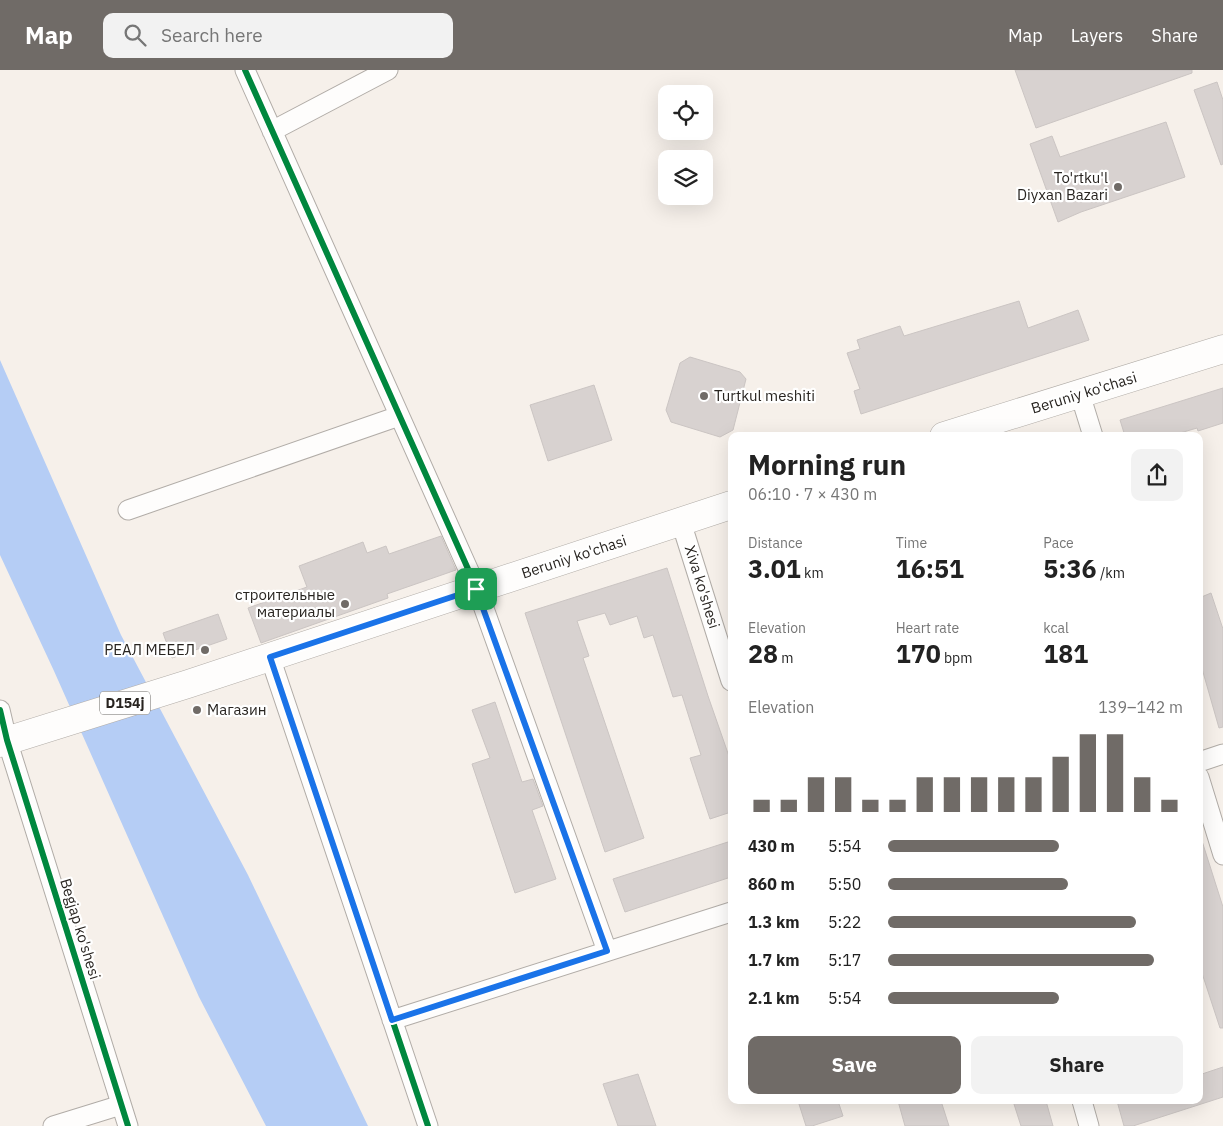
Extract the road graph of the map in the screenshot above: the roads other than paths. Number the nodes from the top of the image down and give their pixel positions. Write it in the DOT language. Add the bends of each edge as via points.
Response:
graph roads {
  1 [pos="245,70"];
  2 [pos="388,70"];
  3 [pos="272,131"];
  4 [pos="1223,350"];
  5 [pos="1080,394"];
  6 [pos="399,416"];
  7 [pos="957,432"];
  8 [pos="1092,432"];
  9 [pos="728,506"];
  10 [pos="128,510"];
  11 [pos="681,522"];
  12 [pos="476,589"];
  13 [pos="270,657"];
  14 [pos="728,671"];
  15 [pos="0,710"];
  16 [pos="4,742"];
  17 [pos="1223,754"];
  18 [pos="1203,761"];
  19 [pos="1203,790"];
  20 [pos="1223,855"];
  21 [pos="728,913"];
  22 [pos="607,951"];
  23 [pos="392,1020"];
  24 [pos="1083,1104"];
  25 [pos="121,1105"];
  26 [pos="53,1126"];
  27 [pos="128,1126"];
  28 [pos="428,1126"];
  29 [pos="1089,1126"];
  1 -- 3 [label="street"];
  2 -- 3 [label="street"];
  3 -- 6 [label="street"];
  4 -- 5 [label="main road, Beruniy ko'chasi"];
  5 -- 7 [label="main road, Beruniy ko'chasi"];
  5 -- 8 [label="street"];
  6 -- 10 [label="street"];
  6 -- 12 [label="street"];
  9 -- 11 [label="main road, Beruniy ko'chasi"];
  11 -- 12 [label="main road, Beruniy ko'chasi"];
  11 -- 14 [label="street, Xiva ko'shesi"];
  12 -- 13 [label="main road, Beruniy ko'chasi"];
  12 -- 22 [label="street"];
  13 -- 16 [label="main road, Beruniy ko'chasi / D154j"];
  13 -- 23 [label="street"];
  15 -- 16 [label="street, Begjap ko'shesi"];
  16 -- 25 [label="street, Begjap ko'shesi"];
  17 -- 18 [label="street"];
  19 -- 20 [label="street"];
  21 -- 22 [label="street"];
  22 -- 23 [label="street"];
  23 -- 28 [label="street"];
  24 -- 29 [label="street"];
  25 -- 26 [label="street"];
  25 -- 27 [label="street, Begjap ko'shesi"];
}
